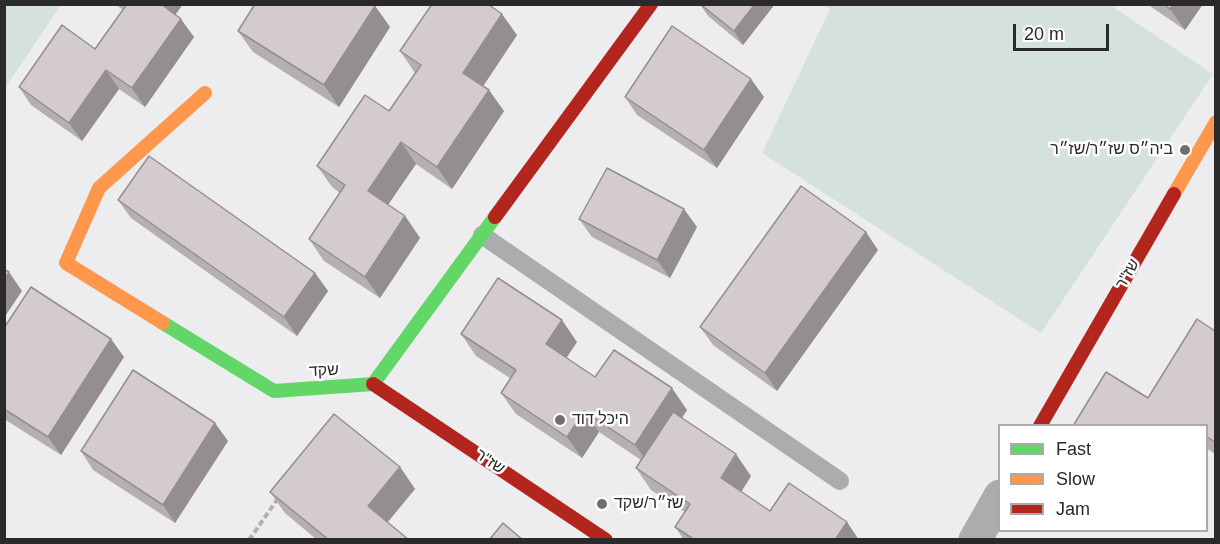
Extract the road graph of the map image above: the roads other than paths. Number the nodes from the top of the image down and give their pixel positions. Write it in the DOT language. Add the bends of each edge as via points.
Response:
graph roads {
  1 [pos="651,4"];
  2 [pos="205,93"];
  3 [pos="1215,122"];
  4 [pos="482,235"];
  5 [pos="373,384"];
  6 [pos="1041,424"];
  7 [pos="840,481"];
  8 [pos="998,498"];
  9 [pos="606,540"];
  10 [pos="975,540"];
  1 -- 4 [label="street"];
  2 -- 5 [label="street, שקד" via="99,188 66,263 274,391"];
  3 -- 6 [label="street, שז\"ר"];
  4 -- 5 [label="street"];
  4 -- 7 [label="lane"];
  5 -- 9 [label="street, שז\"ר"];
  8 -- 10 [label="street"];
}
